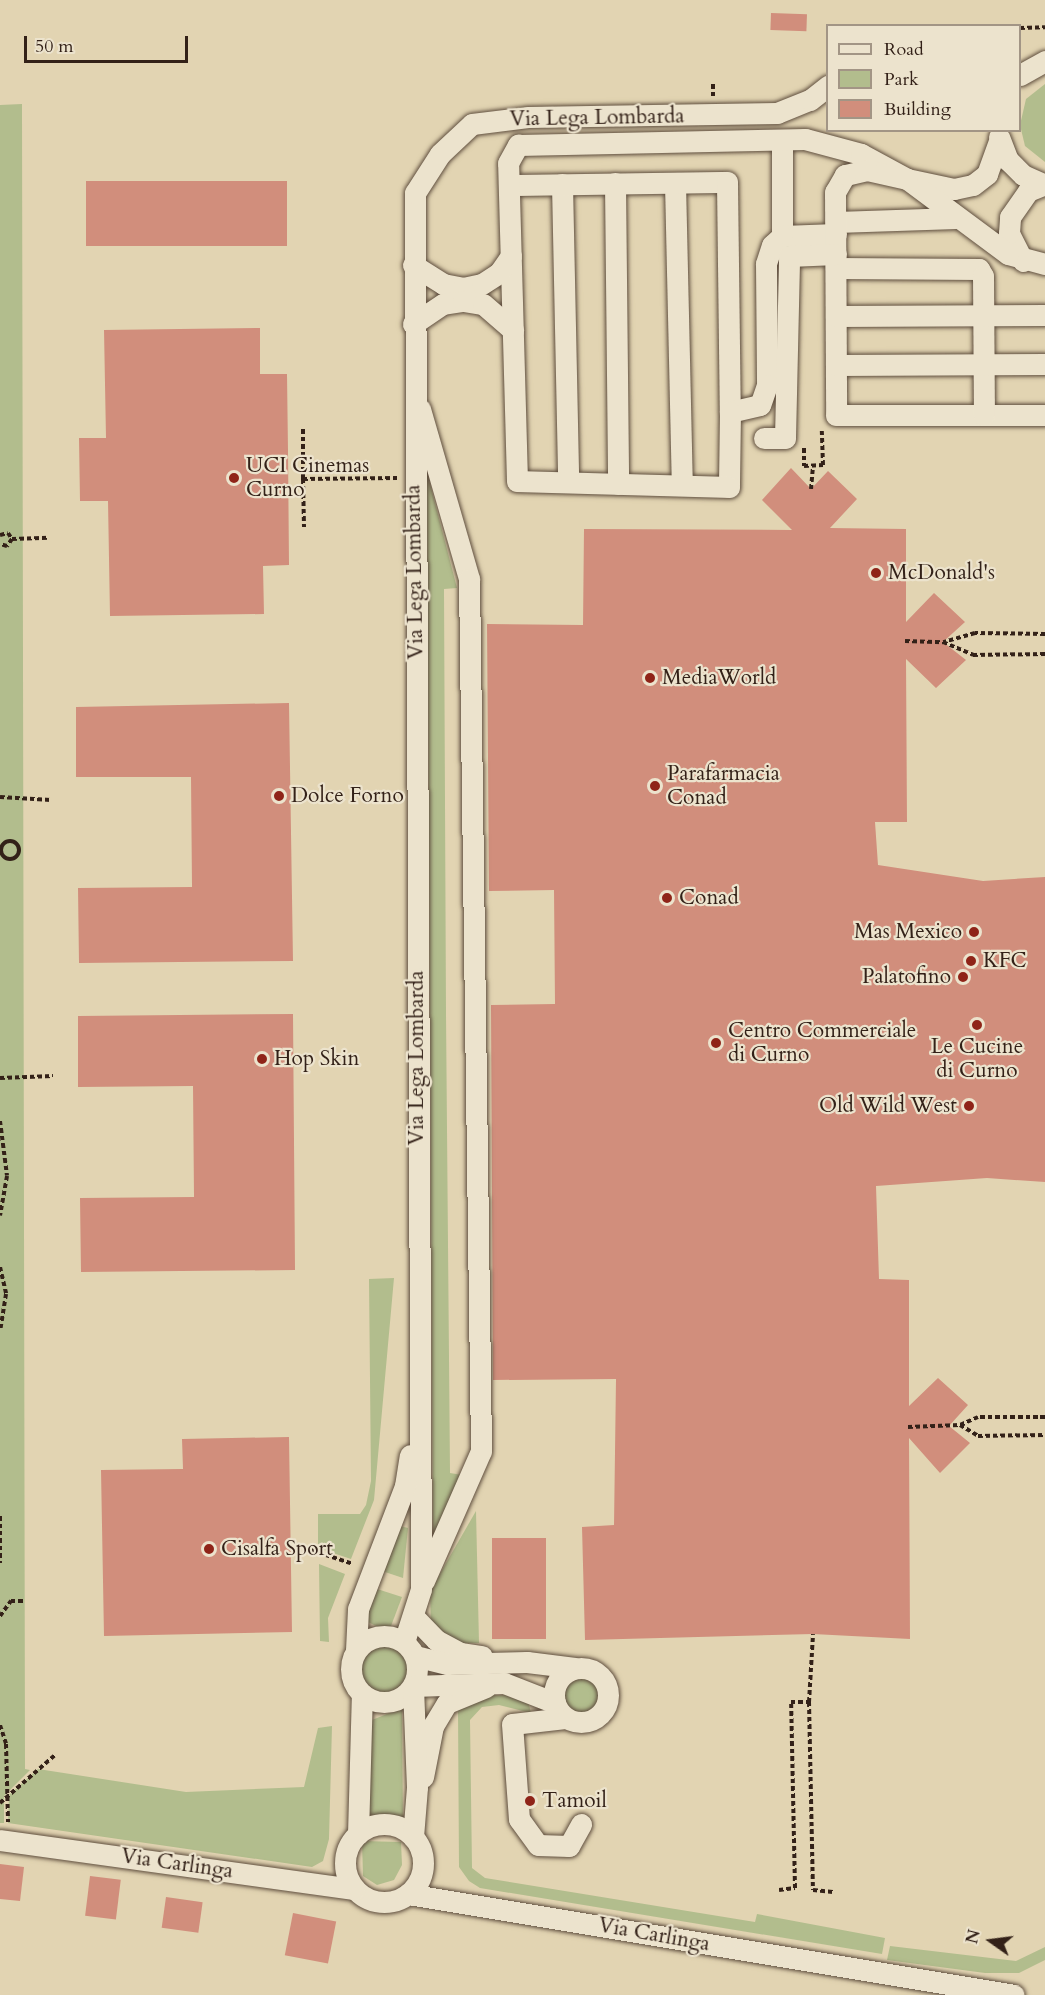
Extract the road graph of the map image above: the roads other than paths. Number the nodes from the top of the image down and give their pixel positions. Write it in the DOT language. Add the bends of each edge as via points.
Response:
graph roads {
  1 [pos="1045,61"];
  2 [pos="1021,73"];
  3 [pos="826,88"];
  4 [pos="998,136"];
  5 [pos="782,140"];
  6 [pos="907,179"];
  7 [pos="615,183"];
  8 [pos="675,183"];
  9 [pos="561,184"];
  10 [pos="509,185"];
  11 [pos="1044,185"];
  12 [pos="956,218"];
  13 [pos="782,236"];
  14 [pos="836,244"];
  15 [pos="511,256"];
  16 [pos="1023,261"];
  17 [pos="1045,264"];
  18 [pos="413,265"];
  19 [pos="983,315"];
  20 [pos="1045,315"];
  21 [pos="836,316"];
  22 [pos="413,324"];
  23 [pos="513,330"];
  24 [pos="984,364"];
  25 [pos="1045,364"];
  26 [pos="836,365"];
  27 [pos="413,384"];
  28 [pos="730,412"];
  29 [pos="984,415"];
  30 [pos="1045,416"];
  31 [pos="764,438"];
  32 [pos="568,482"];
  33 [pos="618,484"];
  34 [pos="682,485"];
  35 [pos="418,1404"];
  36 [pos="421,1589"];
  37 [pos="413,1616"];
  38 [pos="410,1649"];
  39 [pos="357,1650"];
  40 [pos="527,1662"];
  41 [pos="575,1668"];
  42 [pos="504,1683"];
  43 [pos="413,1686"];
  44 [pos="362,1694"];
  45 [pos="560,1711"];
  46 [pos="417,1787"];
  47 [pos="581,1824"];
  48 [pos="358,1834"];
  49 [pos="413,1837"];
  50 [pos="3,1840"];
  51 [pos="355,1889"];
  52 [pos="408,1894"];
  53 [pos="900,1977"];
  54 [pos="927,1995"];
  55 [pos="1014,1995"];
  1 -- 2 [label="street"];
  3 -- 18 [label="street, Via Lega Lombarda" via="810,100 777,113 528,117 472,124 440,154 415,193"];
  4 -- 6 [label="street" via="987,174 973,185 936,188"];
  4 -- 11 [label="street" via="1016,168"];
  5 -- 6 [label="street" via="834,146"];
  5 -- 10 [label="street" via="518,145 508,163"];
  5 -- 13 [label="street"];
  6 -- 12 [label="street"];
  6 -- 14 [label="street" via="867,170 845,175 836,192"];
  7 -- 8 [label="street"];
  7 -- 9 [label="street"];
  7 -- 33 [label="street"];
  8 -- 28 [label="street" via="727,182"];
  8 -- 34 [label="street"];
  9 -- 10 [label="street"];
  9 -- 32 [label="street"];
  10 -- 15 [label="street"];
  11 -- 16 [label="street" via="1028,191 1010,217 1009,233"];
  12 -- 14 [label="street"];
  12 -- 16 [label="street"];
  13 -- 14 [label="street"];
  13 -- 28 [label="street" via="772,246 766,264 767,385 760,405"];
  14 -- 19 [label="street" via="972,267 983,276"];
  14 -- 21 [label="street"];
  14 -- 31 [label="street" via="789,256 785,438"];
  15 -- 18 [label="street" via="499,273 483,284 463,288 443,285"];
  15 -- 23 [label="street"];
  16 -- 17 [label="street"];
  18 -- 22 [label="street, Via Lega Lombarda"];
  19 -- 20 [label="street"];
  19 -- 21 [label="street"];
  19 -- 24 [label="street"];
  21 -- 26 [label="street"];
  22 -- 23 [label="street" via="443,304 463,301 500,315"];
  22 -- 27 [label="street, Via Lega Lombarda"];
  23 -- 32 [label="street" via="517,481"];
  24 -- 25 [label="street"];
  24 -- 26 [label="street"];
  24 -- 29 [label="street"];
  26 -- 29 [label="street" via="836,415"];
  27 -- 35 [label="street, Via Lega Lombarda"];
  27 -- 36 [label="street" via="469,579 481,1451"];
  28 -- 34 [label="street" via="729,487"];
  29 -- 30 [label="street"];
  32 -- 33 [label="street"];
  33 -- 34 [label="street"];
  35 -- 36 [label="street, Via Lega Lombarda"];
  35 -- 39 [label="street, Via Lega Lombarda" via="405,1486 358,1609"];
  36 -- 37 [label="street, Via Lega Lombarda"];
  37 -- 38 [label="street, Via Lega Lombarda"];
  37 -- 40 [label="street" via="427,1635 460,1653"];
  38 -- 39 [label="street" via="374,1637"];
  38 -- 40 [label="street" via="447,1664"];
  38 -- 43 [label="street, Via Lega Lombarda"];
  39 -- 44 [label="street, Via Lega Lombarda" via="352,1678"];
  40 -- 41 [label="street"];
  41 -- 45 [label="street" via="562,1676 555,1689"];
  41 -- 45 [label="street" via="590,1669 602,1676 608,1689 608,1704 599,1717 583,1723"];
  42 -- 43 [label="street"];
  42 -- 45 [label="street"];
  42 -- 46 [label="street" via="447,1703 433,1726 429,1765"];
  43 -- 44 [label="street" via="390,1702"];
  43 -- 46 [label="street, Via Lega Lombarda"];
  44 -- 48 [label="street, Via Lega Lombarda"];
  45 -- 47 [label="street" via="512,1724 519,1819 538,1845 569,1845"];
  46 -- 49 [label="street, Via Lega Lombarda"];
  48 -- 49 [label="street" via="380,1824 393,1825"];
  48 -- 51 [label="street" via="346,1855 345,1867"];
  49 -- 52 [label="street" via="423,1860 416,1884"];
  50 -- 51 [label="street, Via Carlinga"];
  51 -- 52 [label="street, Via Carlinga" via="386,1902"];
  52 -- 53 [label="street, Via Carlinga"];
  53 -- 54 [label="street, Via Carlinga"];
  53 -- 55 [label="street, Via Carlinga"];
}
